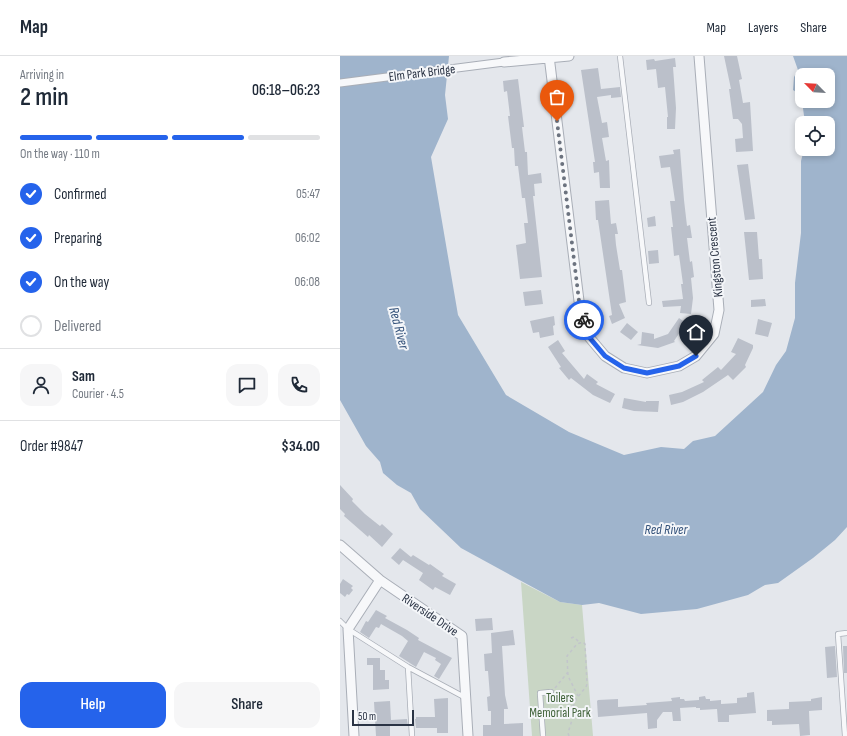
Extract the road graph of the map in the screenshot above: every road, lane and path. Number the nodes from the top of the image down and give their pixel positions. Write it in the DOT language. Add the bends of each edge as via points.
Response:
graph roads {
  1 [pos="569,56"];
  2 [pos="620,56"];
  3 [pos="699,56"];
  4 [pos="549,57"];
  5 [pos="504,62"];
  6 [pos="340,83"];
  7 [pos="648,303"];
  8 [pos="340,545"];
  9 [pos="380,580"];
  10 [pos="340,621"];
  11 [pos="348,628"];
  12 [pos="847,633"];
  13 [pos="571,638"];
  14 [pos="580,643"];
  15 [pos="408,667"];
  16 [pos="568,672"];
  17 [pos="551,692"];
  18 [pos="578,696"];
  19 [pos="466,698"];
  20 [pos="573,707"];
  21 [pos="354,736"];
  22 [pos="412,736"];
  23 [pos="468,736"];
  24 [pos="543,736"];
  25 [pos="569,736"];
  26 [pos="845,736"];
  1 -- 4 [label="street"];
  2 -- 7 [label="lane"];
  3 -- 4 [label="street, Kingston Crescent" via="719,310 714,334 696,356 679,366 647,373 624,368 605,356 589,337 580,309"];
  4 -- 5 [label="street"];
  5 -- 6 [label="street, Elm Park Bridge"];
  8 -- 9 [label="street, Riverside Drive"];
  9 -- 11 [label="street"];
  9 -- 19 [label="street, Riverside Drive" via="462,636"];
  10 -- 11 [label="lane"];
  11 -- 15 [label="lane"];
  11 -- 21 [label="street"];
  12 -- 26 [label="lane" via="838,634"];
  13 -- 14 [label="path" via="574,637"];
  14 -- 16 [label="path" via="567,656"];
  14 -- 18 [label="path" via="585,644 587,684"];
  15 -- 19 [label="lane"];
  15 -- 22 [label="lane"];
  16 -- 17 [label="path"];
  16 -- 18 [label="path"];
  17 -- 20 [label="path"];
  17 -- 24 [label="lane" via="540,693"];
  18 -- 20 [label="path"];
  19 -- 23 [label="street, Riverside Drive"];
  20 -- 25 [label="path"];
}
